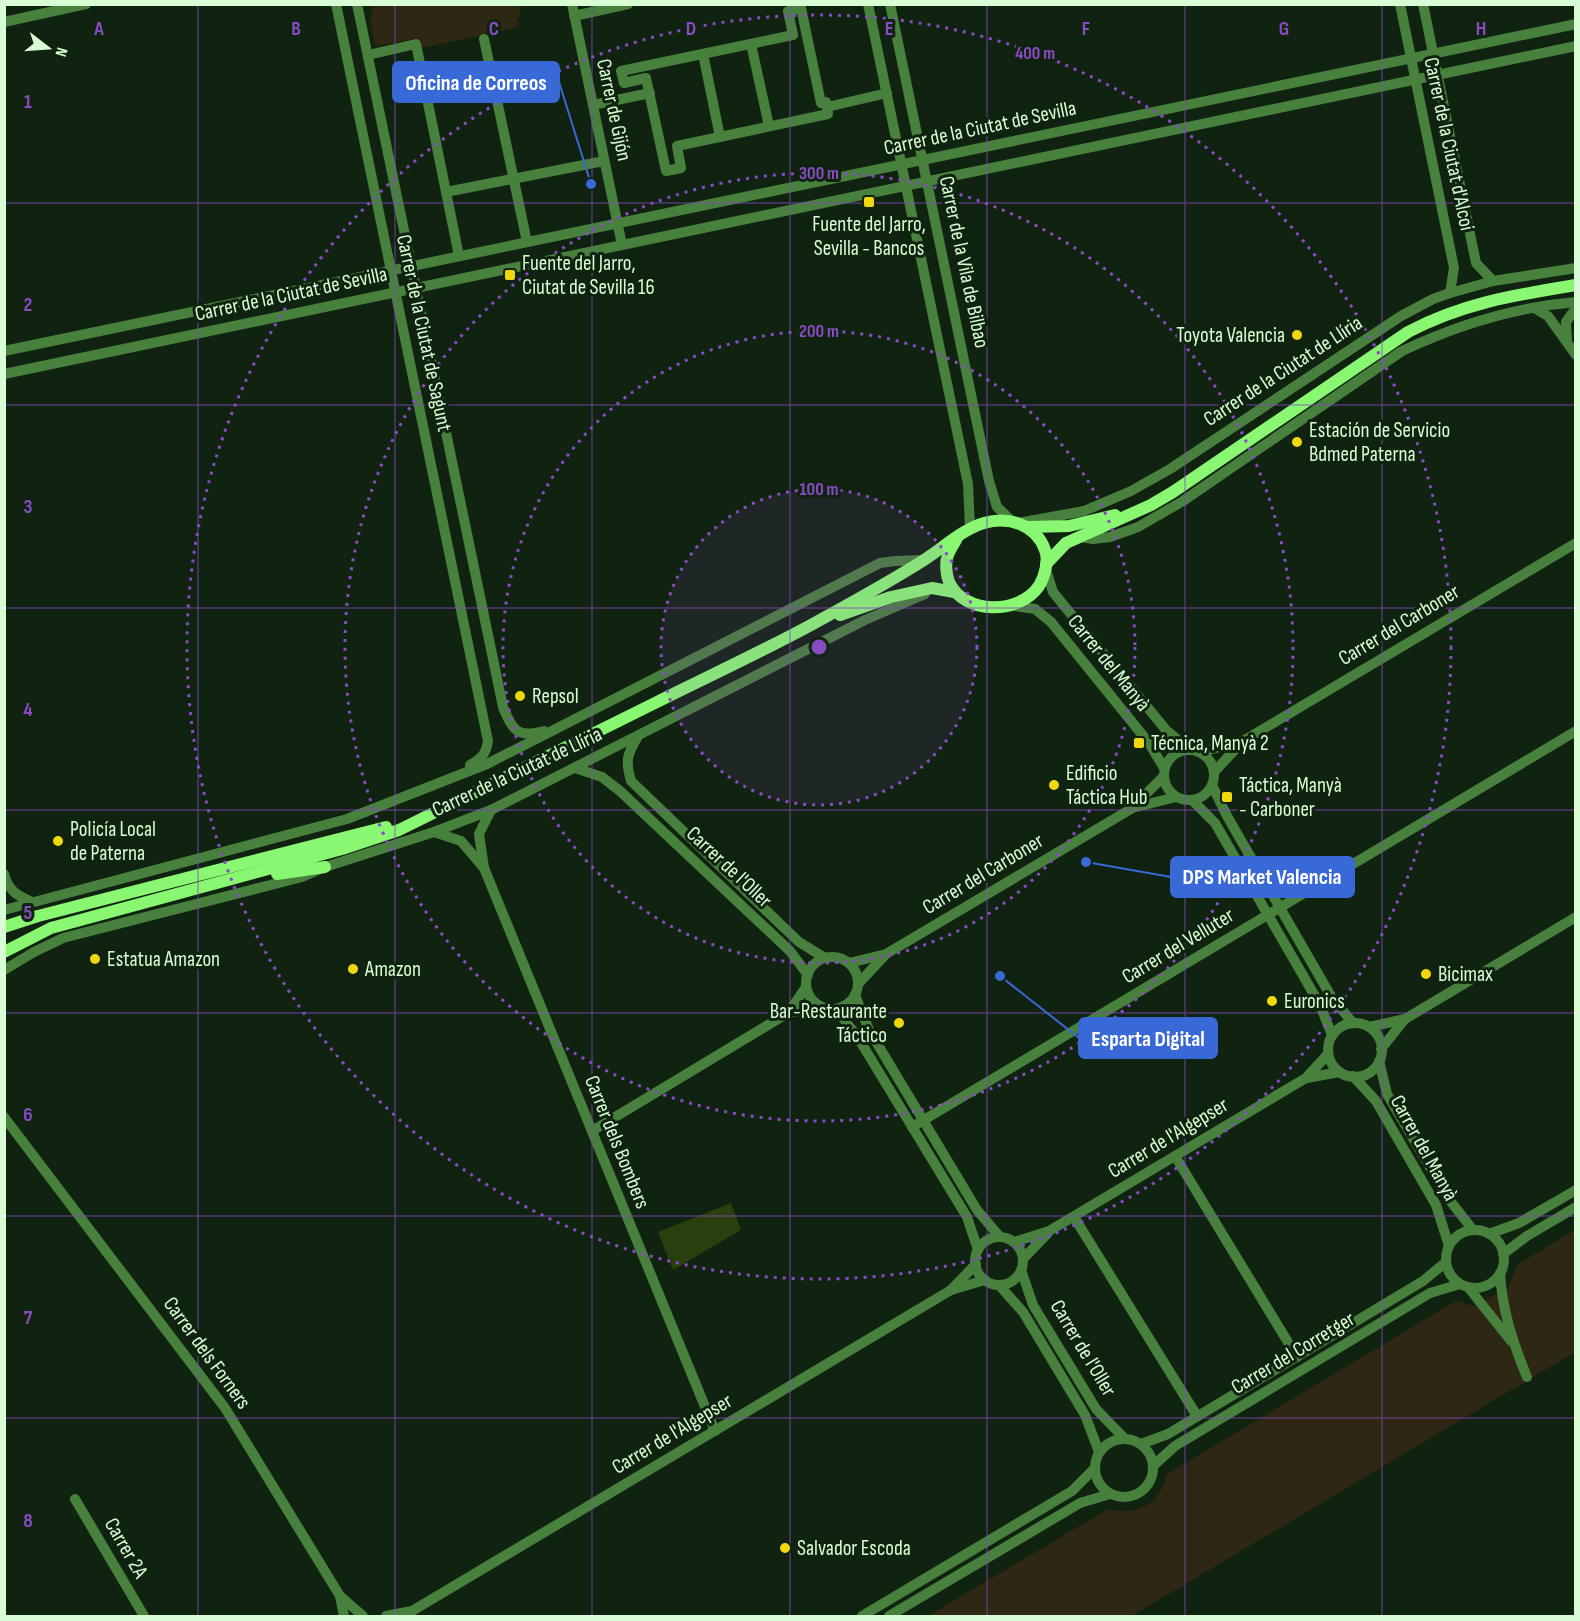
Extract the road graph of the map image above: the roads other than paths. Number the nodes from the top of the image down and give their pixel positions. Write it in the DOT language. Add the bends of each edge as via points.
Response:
graph roads {
  1 [pos="86,4"];
  2 [pos="336,4"];
  3 [pos="357,4"];
  4 [pos="628,4"];
  5 [pos="868,4"];
  6 [pos="890,4"];
  7 [pos="1400,4"];
  8 [pos="1423,4"];
  9 [pos="573,10"];
  10 [pos="4,22"];
  11 [pos="1575,24"];
  12 [pos="484,39"];
  13 [pos="751,44"];
  14 [pos="1575,46"];
  15 [pos="703,54"];
  16 [pos="1432,54"];
  17 [pos="368,55"];
  18 [pos="1411,58"];
  19 [pos="1436,75"];
  20 [pos="1415,79"];
  21 [pos="650,93"];
  22 [pos="886,93"];
  23 [pos="593,105"];
  24 [pos="827,107"];
  25 [pos="1139,115"];
  26 [pos="769,126"];
  27 [pos="1144,136"];
  28 [pos="720,137"];
  29 [pos="922,160"];
  30 [pos="604,161"];
  31 [pos="901,164"];
  32 [pos="513,178"];
  33 [pos="927,181"];
  34 [pos="906,186"];
  35 [pos="446,192"];
  36 [pos="617,224"];
  37 [pos="526,242"];
  38 [pos="622,245"];
  39 [pos="459,256"];
  40 [pos="411,266"];
  41 [pos="1575,268"];
  42 [pos="391,271"];
  43 [pos="1493,281"];
  44 [pos="1575,285"];
  45 [pos="416,288"];
  46 [pos="396,292"];
  47 [pos="1450,292"];
  48 [pos="1575,302"];
  49 [pos="1534,308"];
  50 [pos="1575,308"];
  51 [pos="1567,340"];
  52 [pos="4,351"];
  53 [pos="1575,355"];
  54 [pos="4,374"];
  55 [pos="1151,505"];
  56 [pos="1019,524"];
  57 [pos="970,528"];
  58 [pos="1080,537"];
  59 [pos="957,538"];
  60 [pos="1575,543"];
  61 [pos="923,561"];
  62 [pos="1046,567"];
  63 [pos="957,595"];
  64 [pos="1008,605"];
  65 [pos="811,625"];
  66 [pos="494,666"];
  67 [pos="473,669"];
  68 [pos="555,728"];
  69 [pos="1575,731"];
  70 [pos="638,736"];
  71 [pos="1243,741"];
  72 [pos="1189,749"];
  73 [pos="1201,752"];
  74 [pos="575,768"];
  75 [pos="1164,772"];
  76 [pos="1214,772"];
  77 [pos="445,781"];
  78 [pos="631,781"];
  79 [pos="1212,785"];
  80 [pos="620,791"];
  81 [pos="1176,797"];
  82 [pos="1192,800"];
  83 [pos="1131,808"];
  84 [pos="441,810"];
  85 [pos="491,810"];
  86 [pos="434,832"];
  87 [pos="325,867"];
  88 [pos="484,868"];
  89 [pos="4,874"];
  90 [pos="167,898"];
  91 [pos="33,902"];
  92 [pos="1280,907"];
  93 [pos="4,910"];
  94 [pos="1268,914"];
  95 [pos="1575,917"];
  96 [pos="4,927"];
  97 [pos="4,952"];
  98 [pos="886,954"];
  99 [pos="825,958"];
  100 [pos="849,963"];
  101 [pos="4,970"];
  102 [pos="808,975"];
  103 [pos="858,983"];
  104 [pos="806,987"];
  105 [pos="855,995"];
  106 [pos="819,1006"];
  107 [pos="836,1009"];
  108 [pos="788,1013"];
  109 [pos="1405,1019"];
  110 [pos="1353,1023"];
  111 [pos="1370,1027"];
  112 [pos="1332,1035"];
  113 [pos="1381,1049"];
  114 [pos="1328,1054"];
  115 [pos="1379,1061"];
  116 [pos="1339,1072"];
  117 [pos="1353,1076"];
  118 [pos="1306,1078"];
  119 [pos="4,1117"];
  120 [pos="923,1120"];
  121 [pos="912,1127"];
  122 [pos="4,1130"];
  123 [pos="592,1131"];
  124 [pos="25,1145"];
  125 [pos="1175,1156"];
  126 [pos="1575,1190"];
  127 [pos="1575,1207"];
  128 [pos="1074,1216"];
  129 [pos="1473,1230"];
  130 [pos="1049,1231"];
  131 [pos="1490,1234"];
  132 [pos="1000,1237"];
  133 [pos="1014,1242"];
  134 [pos="1449,1246"];
  135 [pos="978,1250"];
  136 [pos="1503,1254"];
  137 [pos="1023,1259"];
  138 [pos="1446,1262"];
  139 [pos="975,1264"];
  140 [pos="1021,1270"];
  141 [pos="1500,1273"];
  142 [pos="985,1280"];
  143 [pos="999,1285"];
  144 [pos="1464,1285"];
  145 [pos="951,1290"];
  146 [pos="1513,1343"];
  147 [pos="1296,1357"];
  148 [pos="1527,1377"];
  149 [pos="1197,1416"];
  150 [pos="715,1431"];
  151 [pos="1124,1438"];
  152 [pos="1141,1444"];
  153 [pos="1099,1452"];
  154 [pos="1153,1466"];
  155 [pos="1094,1469"];
  156 [pos="1110,1494"];
  157 [pos="75,1499"];
  158 [pos="340,1596"];
  159 [pos="410,1614"];
  160 [pos="363,1616"];
  161 [pos="144,1617"];
  162 [pos="344,1617"];
  163 [pos="386,1617"];
  164 [pos="862,1617"];
  165 [pos="889,1617"];
  1 -- 10 [label="street"];
  2 -- 42 [label="street, Carrer de la Ciutat de Sagunt"];
  3 -- 17 [label="street, Carrer de la Ciutat de Sagunt"];
  4 -- 9 [label="street"];
  5 -- 22 [label="street, Carrer de la Vila de Bilbao"];
  6 -- 29 [label="street, Carrer de la Vila de Bilbao"];
  7 -- 18 [label="street, Carrer de la Ciutat d'Alcoi"];
  8 -- 16 [label="street, Carrer de la Ciutat d'Alcoi"];
  9 -- 23 [label="street, Carrer de Gijón"];
  11 -- 16 [label="street, Carrer de la Ciutat de Sevilla"];
  12 -- 32 [label="street"];
  13 -- 15 [label="street"];
  13 -- 24 [label="street" via="793,35 788,11 801,8 821,103 826,102"];
  13 -- 26 [label="street"];
  14 -- 19 [label="street, Carrer de la Ciutat de Sevilla"];
  15 -- 21 [label="street" via="621,71 624,83 646,78"];
  15 -- 28 [label="street"];
  16 -- 18 [label="street, Carrer de la Ciutat de Sevilla"];
  16 -- 19 [label="street, Carrer de la Ciutat d'Alcoi"];
  17 -- 35 [label="street" via="416,44"];
  17 -- 40 [label="street, Carrer de la Ciutat de Sagunt"];
  18 -- 20 [label="street, Carrer de la Ciutat d'Alcoi"];
  18 -- 25 [label="street, Carrer de la Ciutat de Sevilla"];
  19 -- 20 [label="street, Carrer de la Ciutat de Sevilla"];
  19 -- 43 [label="street, Carrer de la Ciutat d'Alcoi" via="1476,263"];
  20 -- 27 [label="street, Carrer de la Ciutat de Sevilla"];
  20 -- 47 [label="street, Carrer de la Ciutat d'Alcoi" via="1454,268"];
  21 -- 23 [label="street"];
  21 -- 28 [label="street" via="666,171 681,168 677,146"];
  22 -- 24 [label="street"];
  22 -- 31 [label="street, Carrer de la Vila de Bilbao"];
  23 -- 30 [label="street, Carrer de Gijón"];
  24 -- 26 [label="street" via="828,114"];
  25 -- 27 [label="street"];
  25 -- 29 [label="street, Carrer de la Ciutat de Sevilla"];
  26 -- 28 [label="street"];
  27 -- 33 [label="street, Carrer de la Ciutat de Sevilla"];
  29 -- 31 [label="street, Carrer de la Ciutat de Sevilla"];
  29 -- 33 [label="street, Carrer de la Vila de Bilbao"];
  30 -- 32 [label="street"];
  30 -- 36 [label="street, Carrer de Gijón"];
  31 -- 34 [label="street, Carrer de la Vila de Bilbao"];
  31 -- 36 [label="street, Carrer de la Ciutat de Sevilla"];
  32 -- 35 [label="street"];
  32 -- 37 [label="street"];
  33 -- 34 [label="street, Carrer de la Ciutat de Sevilla"];
  33 -- 56 [label="street, Carrer de la Vila de Bilbao" via="989,481 997,507"];
  34 -- 38 [label="street, Carrer de la Ciutat de Sevilla"];
  34 -- 57 [label="street, Carrer de la Vila de Bilbao" via="968,484"];
  35 -- 39 [label="street"];
  36 -- 37 [label="street, Carrer de la Ciutat de Sevilla"];
  36 -- 38 [label="street"];
  37 -- 39 [label="street, Carrer de la Ciutat de Sevilla"];
  38 -- 45 [label="street, Carrer de la Ciutat de Sevilla"];
  39 -- 40 [label="street, Carrer de la Ciutat de Sevilla"];
  40 -- 42 [label="street, Carrer de la Ciutat de Sevilla"];
  40 -- 45 [label="street, Carrer de la Ciutat de Sagunt"];
  41 -- 43 [label="street, Carrer de la Ciutat de Llíria"];
  42 -- 46 [label="street, Carrer de la Ciutat de Sagunt"];
  42 -- 52 [label="street, Carrer de la Ciutat de Sevilla"];
  43 -- 47 [label="street, Carrer de la Ciutat de Llíria"];
  44 -- 55 [label="street, Carrer de la Ciutat de Llíria" via="1483,302 1432,319"];
  45 -- 46 [label="street, Carrer de la Ciutat de Sevilla"];
  45 -- 66 [label="street, Carrer de la Ciutat de Sagunt"];
  46 -- 54 [label="street, Carrer de la Ciutat de Sevilla"];
  46 -- 67 [label="street, Carrer de la Ciutat de Sagunt"];
  47 -- 56 [label="street, Carrer de la Ciutat de Llíria" via="1401,316 1131,491 1084,511"];
  48 -- 49 [label="street"];
  49 -- 51 [label="street" via="1548,316"];
  49 -- 58 [label="street" via="1483,318 1402,351 1184,501 1138,527 1110,537"];
  50 -- 51 [label="street" via="1566,322"];
  51 -- 53 [label="street"];
  55 -- 56 [label="street, Carrer de la Ciutat de Llíria" via="1069,526"];
  55 -- 58 [label="street, Carrer de la Ciutat de Llíria"];
  56 -- 57 [label="street, Carrer de la Ciutat de Llíria" via="986,523"];
  56 -- 62 [label="street" via="1039,537 1046,552"];
  57 -- 59 [label="street, Carrer de la Ciutat de Llíria"];
  58 -- 62 [label="street, Carrer de la Ciutat de Llíria" via="1066,543"];
  59 -- 61 [label="street, Carrer de la Ciutat de Llíria"];
  59 -- 63 [label="street" via="947,556 947,576"];
  60 -- 71 [label="street, Carrer del Carboner"];
  61 -- 65 [label="street, Carrer de la Ciutat de Llíria"];
  61 -- 68 [label="street, Carrer de la Ciutat de Llíria" via="880,563"];
  62 -- 64 [label="street, Carrer de la Ciutat de Llíria" via="1039,586"];
  62 -- 72 [label="street, Carrer del Manyà" via="1059,600 1166,730"];
  63 -- 64 [label="street, Carrer de la Ciutat de Llíria" via="965,602 984,607"];
  63 -- 65 [label="street, Carrer de la Ciutat de Llíria" via="932,588 891,597"];
  63 -- 70 [label="street, Carrer de la Ciutat de Llíria" via="922,594"];
  64 -- 75 [label="street, Carrer del Manyà" via="1035,609 1051,622 1149,743"];
  65 -- 84 [label="street, Carrer de la Ciutat de Llíria"];
  66 -- 67 [label="street"];
  66 -- 68 [label="street, Carrer de la Ciutat de Sagunt" via="503,707 517,732 530,734"];
  67 -- 77 [label="street, Carrer de la Ciutat de Sagunt" via="487,750 482,758"];
  68 -- 77 [label="street, Carrer de la Ciutat de Llíria"];
  69 -- 92 [label="street, Carrer del Velluter"];
  70 -- 74 [label="street, Carrer de la Ciutat de Llíria"];
  70 -- 78 [label="street" via="627,754"];
  71 -- 73 [label="street, Carrer del Carboner"];
  71 -- 76 [label="street, Carrer del Carboner"];
  72 -- 73 [label="street"];
  72 -- 75 [label="street" via="1174,754"];
  73 -- 76 [label="street"];
  74 -- 80 [label="street, Carrer de l'Oller" via="602,777"];
  74 -- 85 [label="street, Carrer de la Ciutat de Llíria"];
  75 -- 81 [label="street" via="1165,785"];
  75 -- 83 [label="street, Carrer del Carboner"];
  76 -- 79 [label="street"];
  77 -- 91 [label="street, Carrer de la Ciutat de Llíria" via="347,819"];
  78 -- 80 [label="street"];
  78 -- 99 [label="street, Carrer de l'Oller" via="799,942"];
  79 -- 82 [label="street" via="1200,798"];
  79 -- 92 [label="street"];
  80 -- 102 [label="street, Carrer de l'Oller" via="790,951"];
  81 -- 82 [label="street"];
  81 -- 83 [label="street, Carrer del Carboner"];
  82 -- 94 [label="street" via="1215,824"];
  83 -- 98 [label="street, Carrer del Carboner"];
  84 -- 90 [label="street, Carrer de la Ciutat de Llíria" via="399,830 342,849"];
  84 -- 96 [label="street, Carrer de la Ciutat de Llíria"];
  85 -- 86 [label="street, Carrer de la Ciutat de Llíria"];
  85 -- 88 [label="street, Carrer dels Bombers" via="479,834"];
  86 -- 87 [label="street, Carrer de la Ciutat de Llíria"];
  86 -- 88 [label="street, Carrer dels Bombers" via="461,841"];
  87 -- 90 [label="street"];
  87 -- 101 [label="street, Carrer de la Ciutat de Llíria" via="302,877 63,938"];
  88 -- 123 [label="street, Carrer dels Bombers"];
  89 -- 91 [label="street" via="16,896"];
  90 -- 97 [label="street, Carrer de la Ciutat de Llíria" via="51,928"];
  91 -- 93 [label="street, Carrer de la Ciutat de Llíria"];
  92 -- 94 [label="street, Carrer del Velluter"];
  92 -- 110 [label="street" via="1332,998"];
  94 -- 112 [label="street" via="1320,1005"];
  94 -- 120 [label="street, Carrer del Velluter"];
  95 -- 109 [label="street"];
  98 -- 100 [label="street, Carrer del Carboner"];
  98 -- 103 [label="street, Carrer del Carboner"];
  99 -- 100 [label="street"];
  99 -- 102 [label="street"];
  100 -- 103 [label="street"];
  102 -- 104 [label="street"];
  103 -- 105 [label="street"];
  104 -- 106 [label="street"];
  104 -- 108 [label="street"];
  105 -- 107 [label="street"];
  105 -- 120 [label="street" via="869,1030"];
  106 -- 107 [label="street"];
  106 -- 108 [label="street"];
  107 -- 121 [label="street" via="857,1036"];
  108 -- 123 [label="street"];
  109 -- 111 [label="street"];
  109 -- 113 [label="street"];
  110 -- 111 [label="street"];
  110 -- 112 [label="street"];
  111 -- 113 [label="street"];
  112 -- 114 [label="street"];
  113 -- 115 [label="street"];
  114 -- 116 [label="street"];
  114 -- 118 [label="street"];
  115 -- 117 [label="street" via="1368,1073"];
  115 -- 129 [label="street, Carrer del Manyà" via="1387,1094 1448,1198"];
  116 -- 117 [label="street"];
  116 -- 118 [label="street"];
  117 -- 134 [label="street, Carrer del Manyà" via="1377,1101 1436,1205"];
  118 -- 125 [label="street, Carrer de l'Algepser"];
  119 -- 124 [label="street, Carrer dels Forners"];
  120 -- 121 [label="street"];
  120 -- 132 [label="street" via="977,1210"];
  121 -- 135 [label="street" via="967,1217"];
  122 -- 124 [label="street, Carrer dels Forners"];
  123 -- 150 [label="street, Carrer dels Bombers"];
  124 -- 158 [label="street, Carrer dels Forners" via="225,1408"];
  125 -- 128 [label="street, Carrer de l'Algepser"];
  125 -- 147 [label="street"];
  126 -- 131 [label="street" via="1519,1223"];
  127 -- 136 [label="street"];
  128 -- 130 [label="street, Carrer de l'Algepser"];
  128 -- 149 [label="street"];
  129 -- 131 [label="street"];
  129 -- 134 [label="street" via="1464,1232"];
  130 -- 133 [label="street"];
  130 -- 137 [label="street"];
  131 -- 136 [label="street"];
  132 -- 133 [label="street"];
  132 -- 135 [label="street" via="987,1240"];
  133 -- 137 [label="street"];
  134 -- 138 [label="street"];
  135 -- 139 [label="street"];
  136 -- 141 [label="street"];
  137 -- 140 [label="street"];
  138 -- 144 [label="street" via="1453,1278"];
  138 -- 147 [label="street, Carrer del Corretger" via="1423,1281"];
  139 -- 142 [label="street"];
  139 -- 145 [label="street"];
  140 -- 143 [label="street" via="1012,1281"];
  140 -- 151 [label="street, Carrer de l'Oller" via="1034,1305 1096,1409"];
  141 -- 144 [label="street" via="1486,1286"];
  141 -- 146 [label="street" via="1501,1299"];
  142 -- 143 [label="street"];
  142 -- 145 [label="street"];
  143 -- 153 [label="street, Carrer de l'Oller" via="1023,1312 1085,1415"];
  144 -- 146 [label="street"];
  144 -- 154 [label="street, Carrer del Corretger" via="1430,1293 1175,1446"];
  145 -- 150 [label="street, Carrer de l'Algepser"];
  146 -- 148 [label="street"];
  147 -- 149 [label="street, Carrer del Corretger"];
  149 -- 152 [label="street, Carrer del Corretger" via="1168,1434"];
  150 -- 159 [label="street, Carrer de l'Algepser"];
  151 -- 152 [label="street"];
  151 -- 153 [label="street" via="1105,1445"];
  152 -- 154 [label="street"];
  153 -- 155 [label="street"];
  154 -- 156 [label="street" via="1150,1481 1140,1492 1125,1497"];
  155 -- 156 [label="street" via="1099,1484"];
  155 -- 164 [label="street" via="1072,1491"];
  156 -- 165 [label="street" via="1080,1503"];
  157 -- 161 [label="street, Carrer 2A"];
  158 -- 160 [label="street, Carrer dels Forners"];
  158 -- 162 [label="street, Carrer dels Forners"];
  159 -- 163 [label="street, Carrer de l'Algepser"];
}
